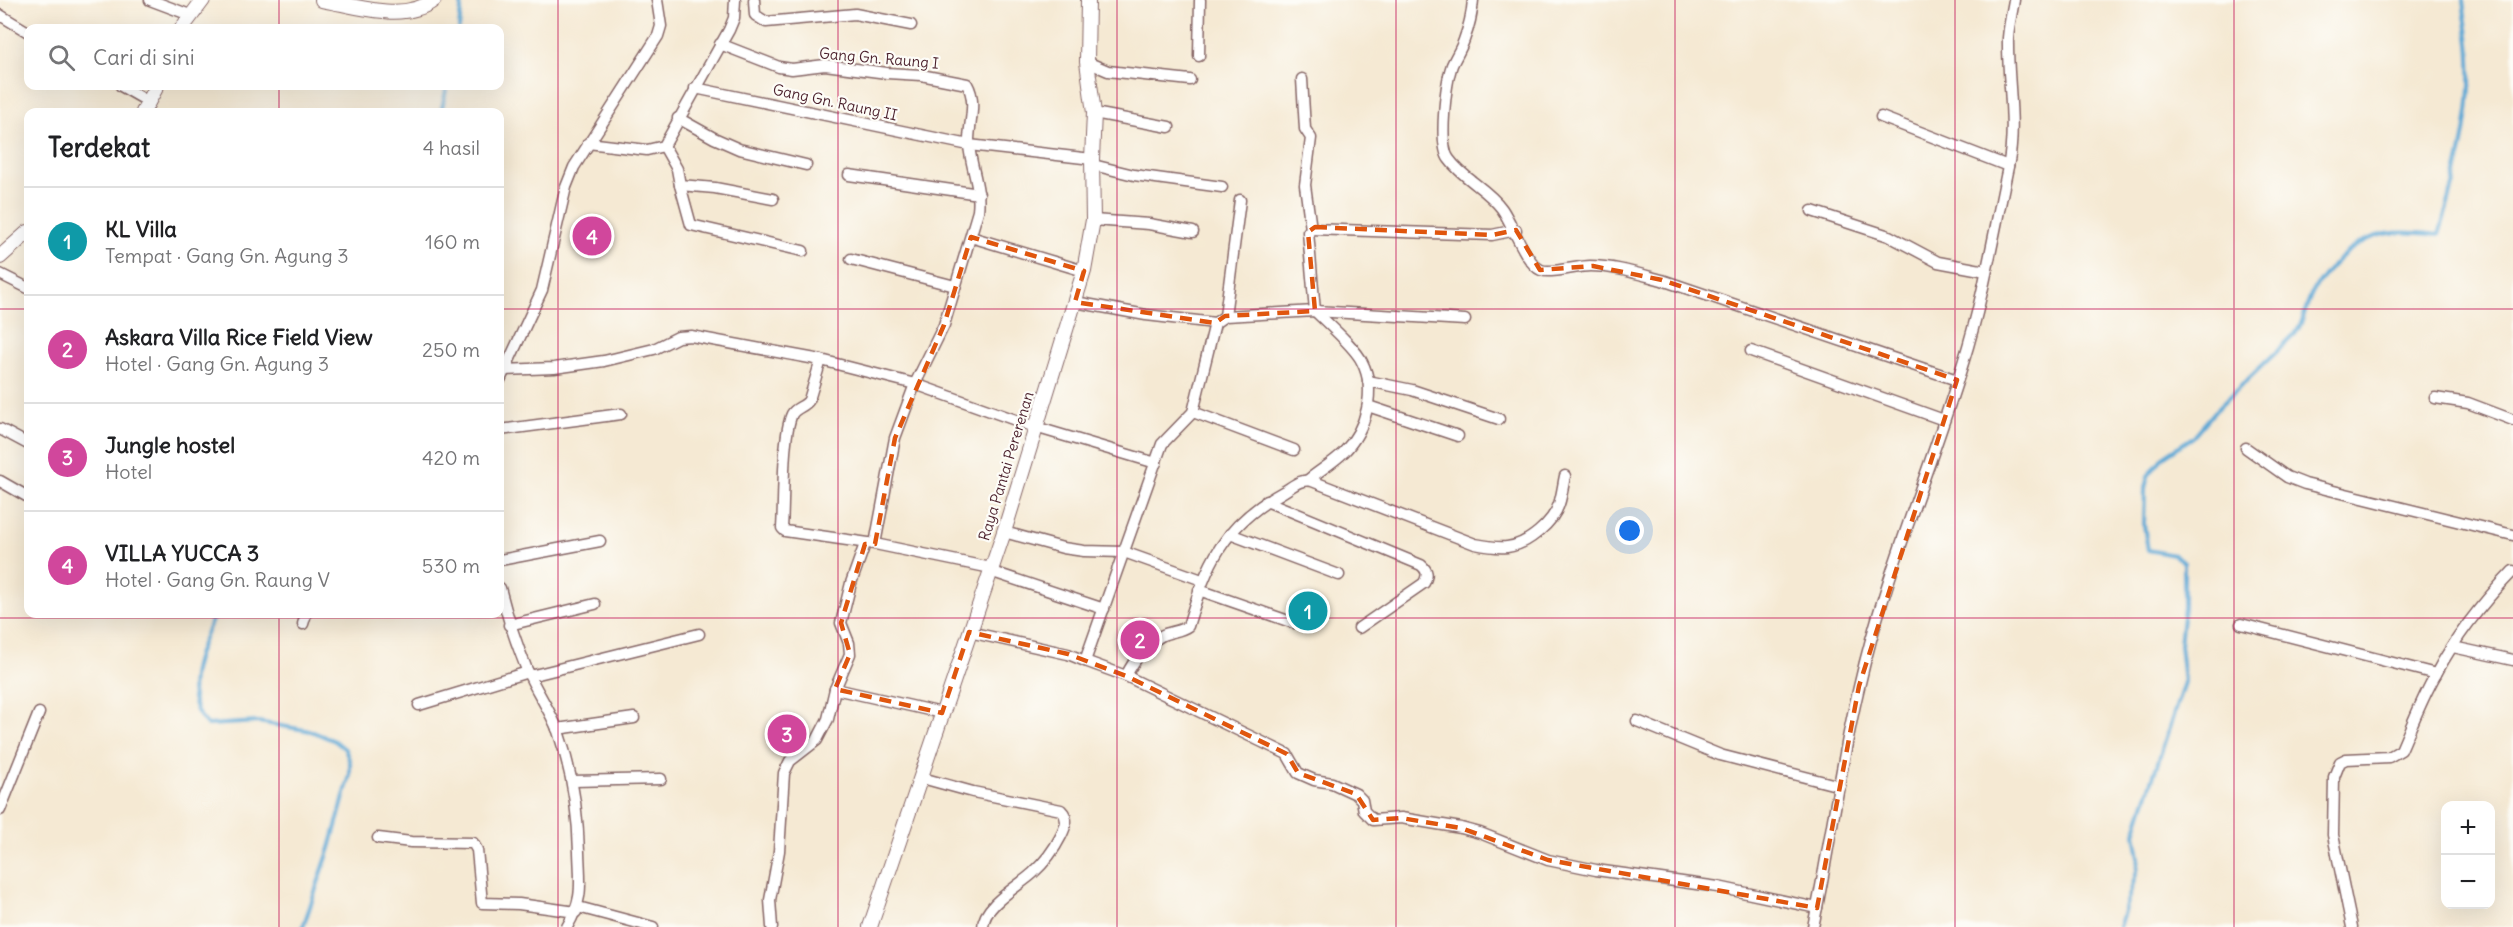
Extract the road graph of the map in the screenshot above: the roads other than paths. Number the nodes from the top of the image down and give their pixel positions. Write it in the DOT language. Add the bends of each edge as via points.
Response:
graph roads {
  1 [pos="150,0"];
  2 [pos="203,0"];
  3 [pos="322,0"];
  4 [pos="434,0"];
  5 [pos="657,0"];
  6 [pos="735,0"];
  7 [pos="754,0"];
  8 [pos="1088,0"];
  9 [pos="1200,0"];
  10 [pos="1473,0"];
  11 [pos="2013,0"];
  12 [pos="0,15"];
  13 [pos="190,15"];
  14 [pos="184,24"];
  15 [pos="911,25"];
  16 [pos="24,30"];
  17 [pos="720,44"];
  18 [pos="1199,56"];
  19 [pos="1087,62"];
  20 [pos="1190,80"];
  21 [pos="1302,80"];
  22 [pos="695,88"];
  23 [pos="126,90"];
  24 [pos="155,90"];
  25 [pos="146,107"];
  26 [pos="1094,112"];
  27 [pos="1881,117"];
  28 [pos="678,118"];
  29 [pos="1169,127"];
  30 [pos="588,143"];
  31 [pos="969,145"];
  32 [pos="664,146"];
  33 [pos="1092,162"];
  34 [pos="807,165"];
  35 [pos="2008,166"];
  36 [pos="849,175"];
  37 [pos="680,185"];
  38 [pos="1222,187"];
  39 [pos="979,194"];
  40 [pos="773,199"];
  41 [pos="1240,200"];
  42 [pos="1812,211"];
  43 [pos="1093,220"];
  44 [pos="1311,229"];
  45 [pos="1515,230"];
  46 [pos="1193,232"];
  47 [pos="24,236"];
  48 [pos="971,237"];
  49 [pos="803,251"];
  50 [pos="0,257"];
  51 [pos="850,259"];
  52 [pos="1084,271"];
  53 [pos="1986,271"];
  54 [pos="0,274"];
  55 [pos="24,286"];
  56 [pos="955,286"];
  57 [pos="1075,302"];
  58 [pos="1315,311"];
  59 [pos="1226,316"];
  60 [pos="1466,320"];
  61 [pos="1215,323"];
  62 [pos="1751,351"];
  63 [pos="821,360"];
  64 [pos="504,369"];
  65 [pos="1957,380"];
  66 [pos="1368,381"];
  67 [pos="915,384"];
  68 [pos="2435,398"];
  69 [pos="1368,406"];
  70 [pos="1193,412"];
  71 [pos="621,414"];
  72 [pos="1499,418"];
  73 [pos="1944,420"];
  74 [pos="2513,420"];
  75 [pos="1035,427"];
  76 [pos="0,429"];
  77 [pos="504,429"];
  78 [pos="1458,436"];
  79 [pos="24,442"];
  80 [pos="2246,448"];
  81 [pos="1294,450"];
  82 [pos="1156,463"];
  83 [pos="1565,476"];
  84 [pos="1308,480"];
  85 [pos="0,481"];
  86 [pos="24,495"];
  87 [pos="1266,501"];
  88 [pos="1004,532"];
  89 [pos="1230,534"];
  90 [pos="2513,535"];
  91 [pos="600,541"];
  92 [pos="870,544"];
  93 [pos="1124,552"];
  94 [pos="504,559"];
  95 [pos="991,569"];
  96 [pos="2513,571"];
  97 [pos="1339,575"];
  98 [pos="1200,585"];
  99 [pos="504,604"];
  100 [pos="595,604"];
  101 [pos="1104,609"];
  102 [pos="1294,624"];
  103 [pos="2241,624"];
  104 [pos="509,625"];
  105 [pos="1359,628"];
  106 [pos="969,632"];
  107 [pos="699,634"];
  108 [pos="2453,647"];
  109 [pos="1086,660"];
  110 [pos="2513,660"];
  111 [pos="529,674"];
  112 [pos="2436,674"];
  113 [pos="1126,676"];
  114 [pos="835,689"];
  115 [pos="419,705"];
  116 [pos="942,712"];
  117 [pos="39,713"];
  118 [pos="634,718"];
  119 [pos="1637,721"];
  120 [pos="557,729"];
  121 [pos="661,778"];
  122 [pos="922,778"];
  123 [pos="573,781"];
  124 [pos="1840,786"];
  125 [pos="0,810"];
  126 [pos="378,838"];
  127 [pos="1817,908"];
  128 [pos="577,909"];
  129 [pos="567,927"];
  130 [pos="653,927"];
  131 [pos="772,927"];
  132 [pos="870,927"];
  133 [pos="983,927"];
  134 [pos="1813,927"];
  135 [pos="2352,927"];
  1 -- 13 [label="street"];
  2 -- 13 [label="street"];
  3 -- 4 [label="street" via="393,11 419,9"];
  5 -- 30 [label="street" via="662,26 658,36"];
  6 -- 17 [label="street" via="734,18"];
  7 -- 15 [label="street" via="755,15 766,21 855,14"];
  8 -- 19 [label="street, Raya Pantai Pererenan"];
  9 -- 18 [label="street"];
  10 -- 45 [label="street" via="1464,41 1450,74 1443,146 1451,162 1501,207"];
  11 -- 35 [label="street" via="2008,37 2012,127"];
  12 -- 16 [label="street"];
  13 -- 14 [label="street"];
  17 -- 22 [label="street"];
  17 -- 31 [label="street, Gang Gn. Raung I" via="779,67 825,65 967,84 972,92"];
  19 -- 20 [label="street" via="1108,71"];
  19 -- 26 [label="street, Raya Pantai Pererenan"];
  21 -- 44 [label="street" via="1305,129 1311,138 1305,185"];
  22 -- 28 [label="street"];
  22 -- 31 [label="street, Gang Gn. Raung II"];
  23 -- 25 [label="street"];
  24 -- 25 [label="street"];
  26 -- 29 [label="street"];
  26 -- 33 [label="street, Raya Pantai Pererenan"];
  27 -- 35 [label="street"];
  28 -- 32 [label="street"];
  28 -- 34 [label="street" via="739,148"];
  30 -- 32 [label="street" via="647,150"];
  30 -- 64 [label="street" via="566,187 542,290"];
  31 -- 33 [label="street, Gang Gn. Raung II"];
  31 -- 39 [label="street"];
  32 -- 37 [label="street" via="677,169"];
  33 -- 38 [label="street, Gang Gn. Raung II" via="1134,175"];
  33 -- 43 [label="street, Raya Pantai Pererenan"];
  35 -- 53 [label="street"];
  36 -- 39 [label="street"];
  37 -- 40 [label="street"];
  37 -- 49 [label="street" via="691,225"];
  39 -- 48 [label="street"];
  41 -- 59 [label="street"];
  42 -- 53 [label="street" via="1889,236 1938,262"];
  43 -- 46 [label="street"];
  43 -- 52 [label="street, Raya Pantai Pererenan"];
  44 -- 45 [label="street" via="1492,236"];
  44 -- 58 [label="street" via="1308,232"];
  45 -- 65 [label="street" via="1529,259 1540,270 1593,266 1662,280"];
  47 -- 50 [label="street"];
  48 -- 52 [label="street"];
  48 -- 56 [label="street"];
  51 -- 56 [label="street"];
  52 -- 57 [label="street, Raya Pantai Pererenan"];
  53 -- 65 [label="street"];
  54 -- 55 [label="street"];
  56 -- 67 [label="street" via="944,325"];
  57 -- 61 [label="street"];
  57 -- 75 [label="street, Raya Pantai Pererenan"];
  58 -- 59 [label="street"];
  58 -- 60 [label="street"];
  58 -- 66 [label="street" via="1362,360"];
  59 -- 61 [label="street"];
  61 -- 70 [label="street"];
  62 -- 73 [label="street"];
  63 -- 64 [label="street" via="691,336 604,361 555,368"];
  63 -- 67 [label="street"];
  63 -- 92 [label="street" via="806,405 792,414 782,528 792,534"];
  65 -- 73 [label="street"];
  66 -- 69 [label="street"];
  66 -- 72 [label="street" via="1421,392"];
  67 -- 75 [label="street"];
  67 -- 92 [label="street" via="895,438"];
  68 -- 74 [label="street" via="2468,403"];
  69 -- 78 [label="street"];
  69 -- 84 [label="street" via="1362,426 1344,452"];
  70 -- 81 [label="street"];
  70 -- 82 [label="street" via="1162,444"];
  71 -- 77 [label="street"];
  73 -- 124 [label="street" via="1859,686"];
  75 -- 82 [label="street"];
  75 -- 88 [label="street, Raya Pantai Pererenan"];
  76 -- 79 [label="street"];
  80 -- 90 [label="street" via="2287,477 2305,484"];
  82 -- 93 [label="street"];
  83 -- 84 [label="street" via="1551,519 1510,547 1475,544"];
  84 -- 87 [label="street"];
  85 -- 86 [label="street"];
  87 -- 89 [label="street" via="1243,518"];
  87 -- 105 [label="street" via="1426,570 1424,583"];
  88 -- 93 [label="street" via="1063,548"];
  88 -- 95 [label="street, Raya Pantai Pererenan"];
  89 -- 97 [label="street"];
  89 -- 98 [label="street"];
  91 -- 94 [label="street"];
  92 -- 95 [label="street"];
  92 -- 114 [label="street" via="851,583 841,623 850,654"];
  93 -- 98 [label="street"];
  93 -- 101 [label="street"];
  95 -- 101 [label="street"];
  95 -- 106 [label="street, Raya Pantai Pererenan"];
  96 -- 108 [label="street" via="2484,601"];
  98 -- 102 [label="street"];
  98 -- 113 [label="street" via="1188,626 1161,636 1139,655"];
  99 -- 104 [label="street"];
  100 -- 104 [label="street"];
  101 -- 109 [label="street"];
  103 -- 112 [label="street"];
  104 -- 111 [label="street"];
  106 -- 109 [label="street"];
  106 -- 116 [label="street, Raya Pantai Pererenan"];
  107 -- 111 [label="street"];
  108 -- 110 [label="street"];
  108 -- 112 [label="street"];
  109 -- 113 [label="street"];
  111 -- 115 [label="street"];
  111 -- 120 [label="street"];
  112 -- 135 [label="street" via="2401,750 2389,757 2346,759 2336,770 2332,789 2333,835"];
  113 -- 127 [label="street" via="1287,754 1298,773 1356,794 1373,820 1401,818 1461,828 1548,860 1718,887"];
  114 -- 116 [label="street"];
  114 -- 131 [label="street" via="823,732 790,761 784,774 779,851 770,900"];
  116 -- 122 [label="street, Raya Pantai Pererenan"];
  117 -- 125 [label="street"];
  118 -- 120 [label="street"];
  119 -- 124 [label="street" via="1720,755"];
  120 -- 123 [label="street"];
  121 -- 123 [label="street"];
  122 -- 132 [label="street, Raya Pantai Pererenan"];
  122 -- 133 [label="street" via="1065,814 1064,831 1051,854 990,910"];
  123 -- 128 [label="street" via="579,836"];
  124 -- 127 [label="street"];
  126 -- 128 [label="street" via="473,843 482,903"];
  127 -- 134 [label="street"];
  128 -- 129 [label="street"];
  128 -- 130 [label="street"];
}
